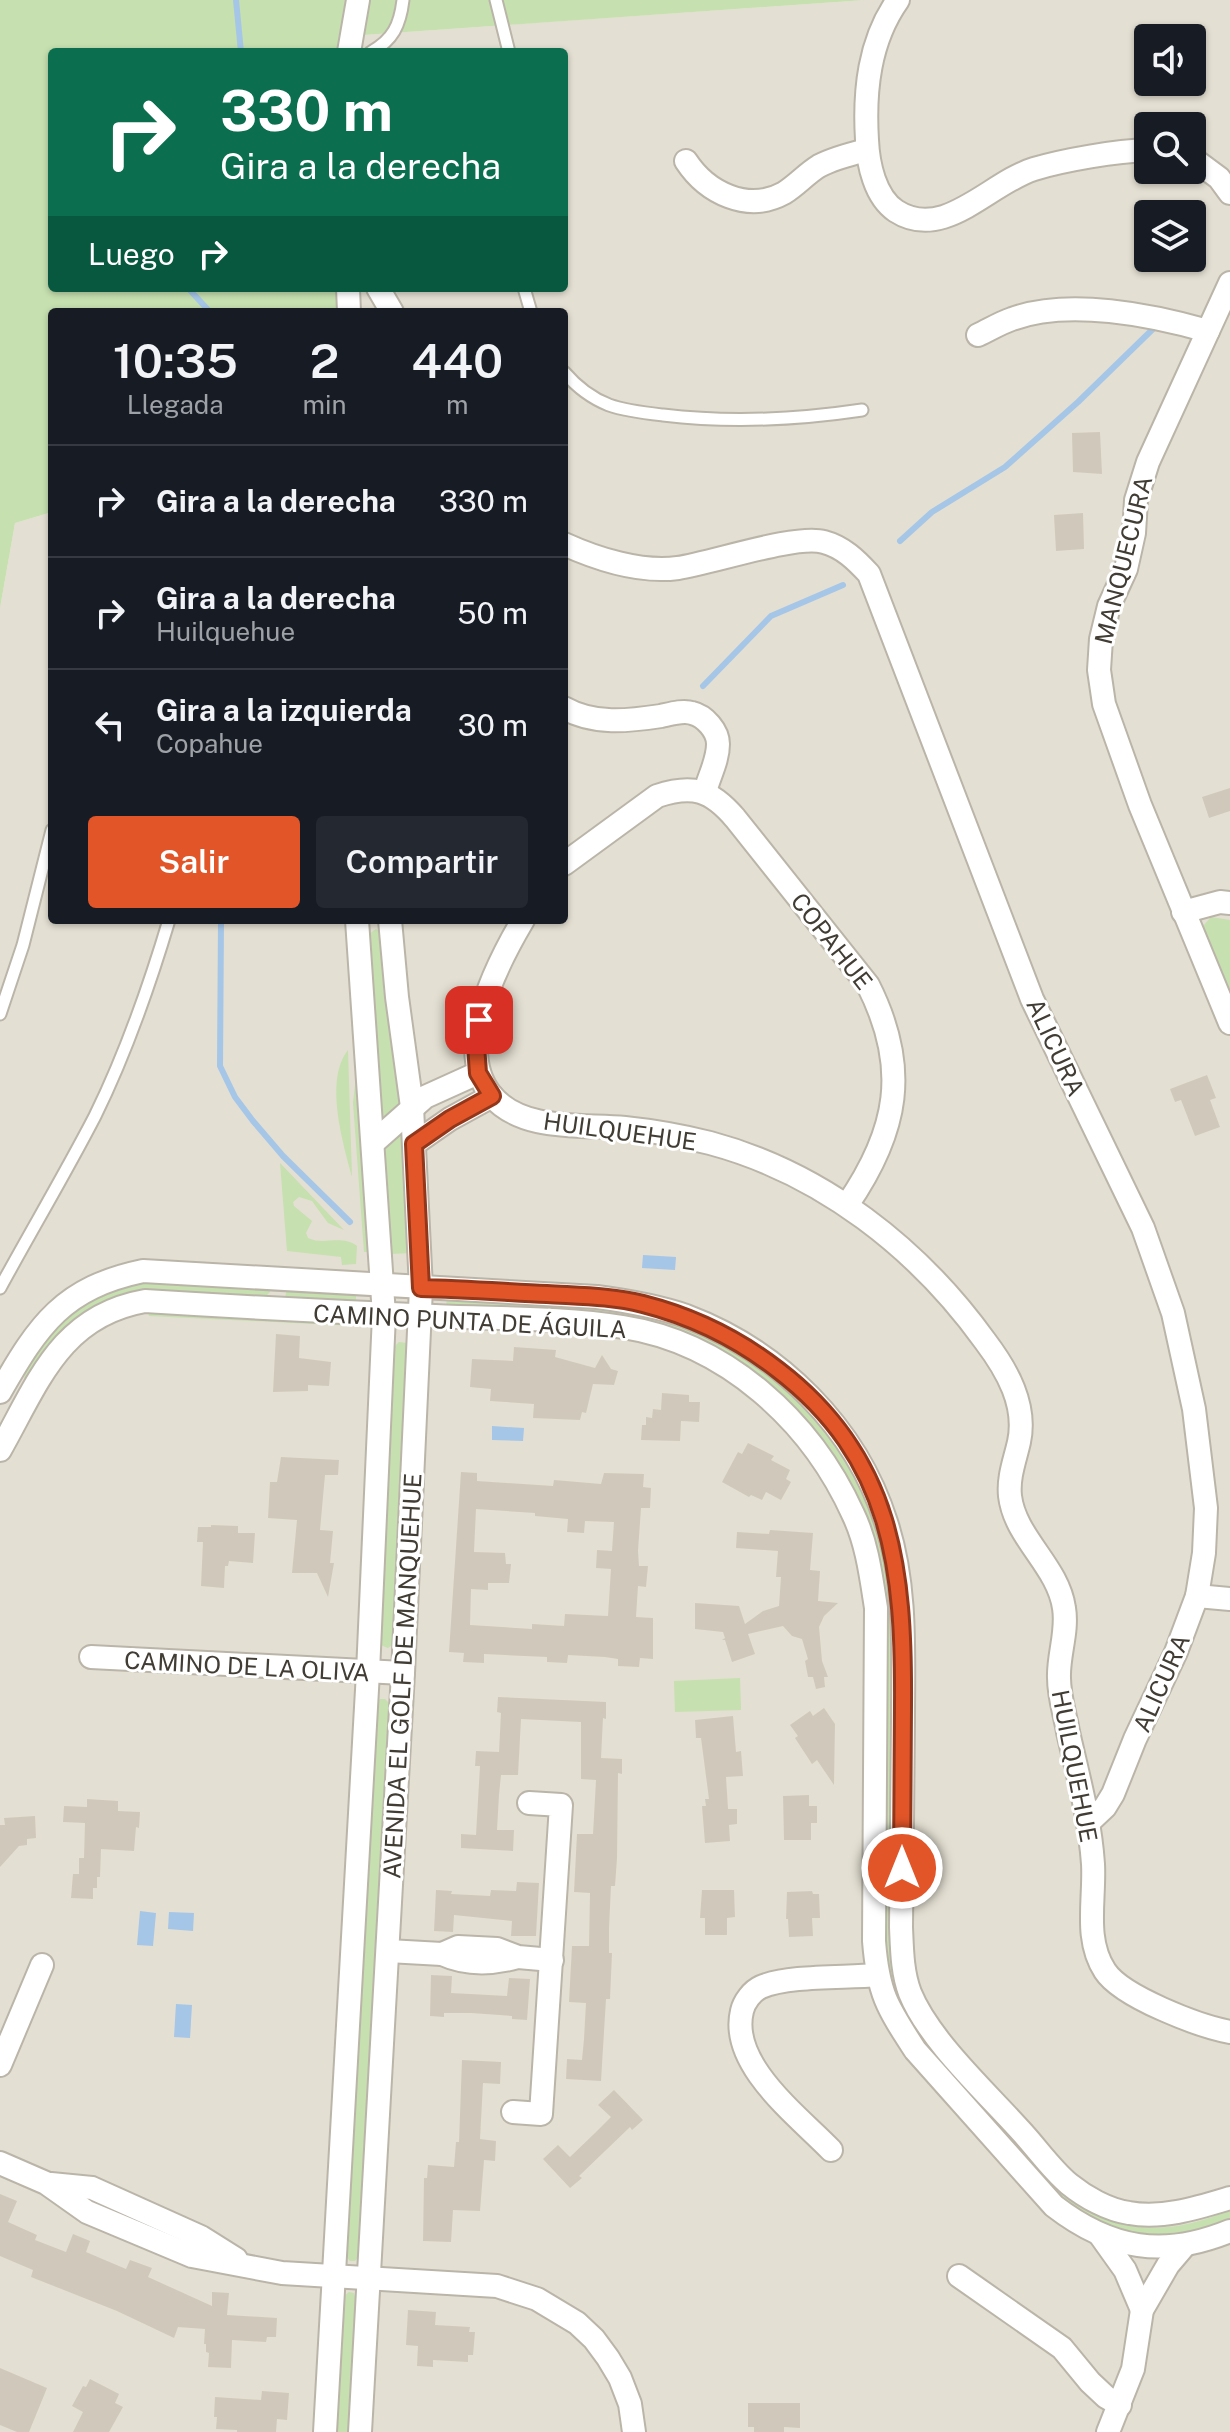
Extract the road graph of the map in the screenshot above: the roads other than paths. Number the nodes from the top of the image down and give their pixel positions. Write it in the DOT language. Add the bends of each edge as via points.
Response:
graph roads {
  1 [pos="358,0"];
  2 [pos="403,0"];
  3 [pos="496,0"];
  4 [pos="898,0"];
  5 [pos="350,48"];
  6 [pos="377,48"];
  7 [pos="508,48"];
  8 [pos="867,150"];
  9 [pos="1134,152"];
  10 [pos="686,161"];
  11 [pos="1206,168"];
  12 [pos="1230,193"];
  13 [pos="1230,283"];
  14 [pos="1208,331"];
  15 [pos="978,335"];
  16 [pos="568,376"];
  17 [pos="862,410"];
  18 [pos="568,545"];
  19 [pos="568,710"];
  20 [pos="705,792"];
  21 [pos="48,846"];
  22 [pos="568,861"];
  23 [pos="1230,903"];
  24 [pos="1183,912"];
  25 [pos="168,924"];
  26 [pos="357,924"];
  27 [pos="390,924"];
  28 [pos="521,924"];
  29 [pos="0,1014"];
  30 [pos="1230,1023"];
  31 [pos="478,1073"];
  32 [pos="492,1096"];
  33 [pos="412,1107"];
  34 [pos="373,1143"];
  35 [pos="414,1144"];
  36 [pos="847,1205"];
  37 [pos="383,1286"];
  38 [pos="0,1288"];
  39 [pos="421,1288"];
  40 [pos="384,1315"];
  41 [pos="420,1316"];
  42 [pos="0,1392"];
  43 [pos="0,1450"];
  44 [pos="1197,1596"];
  45 [pos="1230,1599"];
  46 [pos="91,1657"];
  47 [pos="368,1672"];
  48 [pos="403,1673"];
  49 [pos="529,1803"];
  50 [pos="1088,1823"];
  51 [pos="388,1951"];
  52 [pos="552,1960"];
  53 [pos="42,1965"];
  54 [pos="877,1975"];
  55 [pos="1230,2032"];
  56 [pos="0,2065"];
  57 [pos="513,2112"];
  58 [pos="831,2150"];
  59 [pos="0,2163"];
  60 [pos="1230,2198"];
  61 [pos="1230,2231"];
  62 [pos="1100,2235"];
  63 [pos="1185,2245"];
  64 [pos="334,2276"];
  65 [pos="959,2276"];
  66 [pos="368,2278"];
  67 [pos="1142,2310"];
  68 [pos="1120,2405"];
  69 [pos="325,2432"];
  70 [pos="360,2432"];
  71 [pos="634,2432"];
  72 [pos="1108,2432"];
  1 -- 5 [label="street"];
  2 -- 6 [label="lane" via="398,27"];
  3 -- 7 [label="lane"];
  4 -- 8 [label="street" via="874,48 867,87"];
  8 -- 9 [label="street" via="878,190 890,207 909,219 932,222 1033,169"];
  8 -- 10 [label="street" via="825,163 782,194 751,201 714,190"];
  11 -- 12 [label="street"];
  13 -- 14 [label="street, MANQUECURA"];
  14 -- 15 [label="street" via="1120,313 1065,309 1013,318"];
  14 -- 24 [label="street, MANQUECURA" via="1148,462 1136,500 1126,569 1109,606 1099,670 1104,704"];
  16 -- 17 [label="lane" via="592,397 639,412 728,420"];
  18 -- 44 [label="street, ALICURA" via="637,567 676,568 822,541 846,552 869,574 1032,999 1143,1228 1173,1313 1194,1409 1206,1508"];
  19 -- 20 [label="street" via="596,720 691,712 705,719 718,741"];
  20 -- 22 [label="street" via="657,796"];
  20 -- 36 [label="street, COPAHUE" via="735,818 868,985 882,1011 895,1080 890,1117 880,1151"];
  21 -- 29 [label="lane"];
  23 -- 24 [label="street"];
  24 -- 30 [label="street, MANQUECURA"];
  25 -- 38 [label="lane" via="138,1015 95,1116"];
  26 -- 34 [label="street, AVENIDA EL GOLF DE MANQUEHUE"];
  27 -- 33 [label="street, AVENIDA EL GOLF DE MANQUEHUE"];
  28 -- 31 [label="street" via="479,1020"];
  31 -- 32 [label="street, HUILQUEHUE"];
  31 -- 33 [label="street"];
  32 -- 35 [label="street"];
  32 -- 36 [label="street, HUILQUEHUE" via="538,1121 654,1131 737,1151 791,1173"];
  33 -- 34 [label="street"];
  33 -- 35 [label="street, AVENIDA EL GOLF DE MANQUEHUE"];
  34 -- 37 [label="street, AVENIDA EL GOLF DE MANQUEHUE"];
  35 -- 39 [label="street, AVENIDA EL GOLF DE MANQUEHUE"];
  36 -- 50 [label="street, HUILQUEHUE" via="904,1250 955,1302 996,1356 1016,1397 1020,1432 1010,1494 1015,1515 1062,1597 1060,1694"];
  37 -- 39 [label="street, CAMINO PUNTA DE ÁGUILA"];
  37 -- 40 [label="street, AVENIDA EL GOLF DE MANQUEHUE"];
  37 -- 42 [label="street, CAMINO PUNTA DE ÁGUILA" via="164,1271 110,1278 72,1298 42,1326"];
  39 -- 41 [label="street, AVENIDA EL GOLF DE MANQUEHUE"];
  39 -- 60 [label="street, CAMINO PUNTA DE ÁGUILA" via="641,1303 724,1333 808,1392 867,1474 887,1524 898,1576 904,1635 901,1927 910,1993 948,2050 1068,2183 1098,2203 1127,2213 1158,2215"];
  40 -- 41 [label="street, CAMINO PUNTA DE ÁGUILA"];
  40 -- 43 [label="street, CAMINO PUNTA DE ÁGUILA" via="145,1301 117,1306 94,1318 60,1349"];
  40 -- 47 [label="street, AVENIDA EL GOLF DE MANQUEHUE"];
  41 -- 48 [label="street, AVENIDA EL GOLF DE MANQUEHUE"];
  41 -- 54 [label="street, CAMINO PUNTA DE ÁGUILA" via="582,1322 625,1327 676,1342 755,1385 796,1423 830,1469 868,1556 876,1608"];
  44 -- 45 [label="street"];
  44 -- 50 [label="street, ALICURA" via="1113,1794"];
  46 -- 47 [label="street, CAMINO DE LA OLIVA"];
  47 -- 48 [label="street, CAMINO DE LA OLIVA"];
  47 -- 64 [label="street, AVENIDA EL GOLF DE MANQUEHUE"];
  48 -- 51 [label="street, AVENIDA EL GOLF DE MANQUEHUE"];
  49 -- 52 [label="street" via="561,1805"];
  50 -- 55 [label="street, HUILQUEHUE" via="1091,1928 1102,1967 1135,1996"];
  51 -- 52 [label="street" via="497,1949"];
  51 -- 66 [label="street, AVENIDA EL GOLF DE MANQUEHUE"];
  52 -- 57 [label="street" via="541,2114"];
  53 -- 56 [label="street"];
  54 -- 58 [label="street" via="758,1988 744,2004 739,2021 752,2066"];
  54 -- 62 [label="street, CAMINO PUNTA DE ÁGUILA" via="887,2004 915,2050 1054,2206"];
  59 -- 64 [label="street" via="46,2183 92,2188 201,2237 243,2264"];
  61 -- 63 [label="street, CAMINO PUNTA DE ÁGUILA"];
  62 -- 63 [label="street, CAMINO PUNTA DE ÁGUILA" via="1137,2245"];
  62 -- 67 [label="street" via="1125,2270"];
  63 -- 67 [label="street"];
  64 -- 66 [label="street"];
  64 -- 69 [label="street, AVENIDA EL GOLF DE MANQUEHUE"];
  65 -- 68 [label="street" via="1062,2348 1090,2382"];
  66 -- 70 [label="street, AVENIDA EL GOLF DE MANQUEHUE"];
  66 -- 71 [label="street" via="497,2286 537,2299 577,2323 608,2358 630,2404"];
  67 -- 68 [label="street" via="1133,2369"];
  68 -- 72 [label="street"];
}
